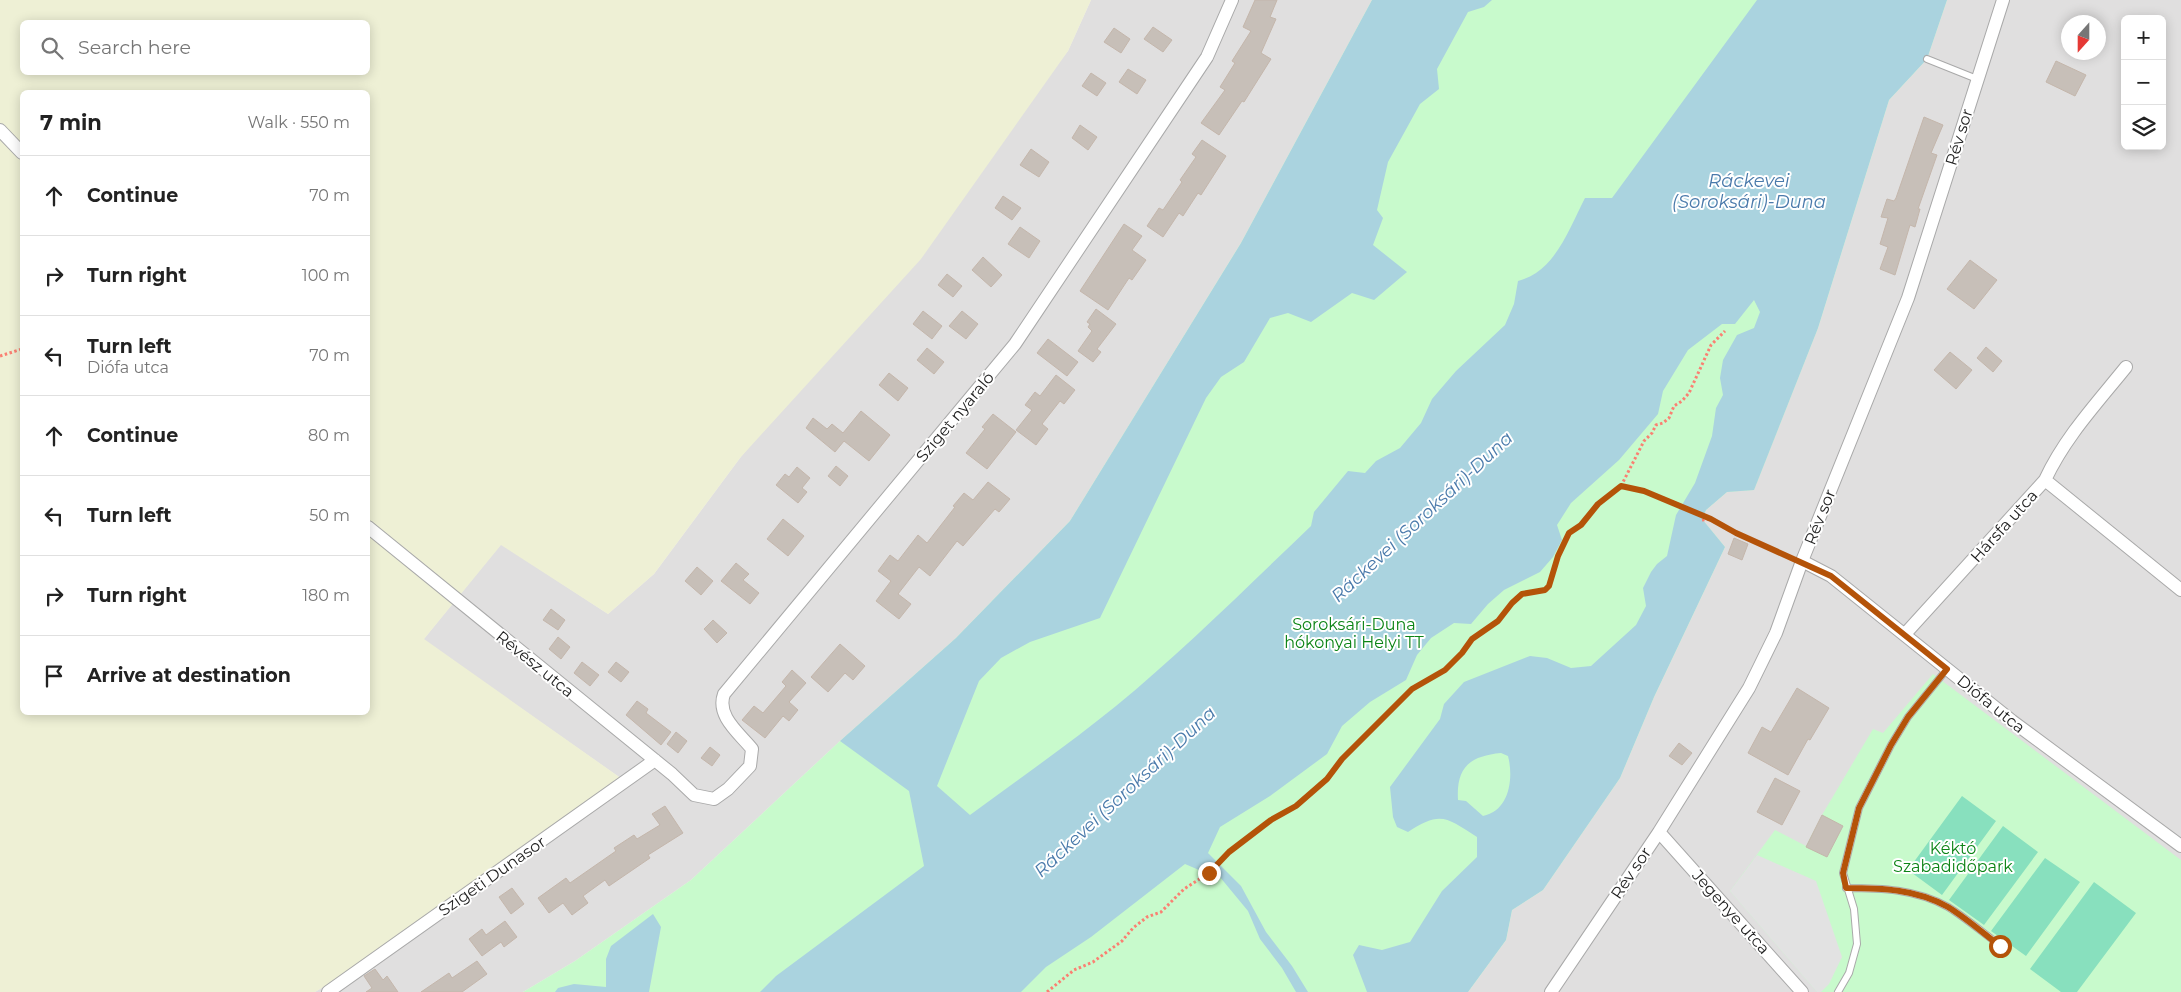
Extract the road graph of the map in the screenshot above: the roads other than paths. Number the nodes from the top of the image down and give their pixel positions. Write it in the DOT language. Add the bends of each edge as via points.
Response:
graph roads {
  1 [pos="1232,0"];
  2 [pos="2003,0"];
  3 [pos="1927,59"];
  4 [pos="1977,79"];
  5 [pos="0,130"];
  6 [pos="20,151"];
  7 [pos="2126,368"];
  8 [pos="2046,480"];
  9 [pos="370,529"];
  10 [pos="1802,561"];
  11 [pos="2181,590"];
  12 [pos="1904,634"];
  13 [pos="1947,669"];
  14 [pos="655,760"];
  15 [pos="704,798"];
  16 [pos="1659,832"];
  17 [pos="2181,846"];
  18 [pos="1846,888"];
  19 [pos="2000,946"];
  20 [pos="328,992"];
  21 [pos="1550,992"];
  22 [pos="1802,992"];
  23 [pos="1838,992"];
  1 -- 15 [label="street, Sziget nyaraló" via="1207,57 1015,344 724,694 721,703 727,720 752,749 750,766 728,789 714,798"];
  2 -- 4 [label="street, Rév sor"];
  3 -- 4 [label="lane"];
  4 -- 10 [label="street, Rév sor" via="1908,298"];
  5 -- 6 [label="street"];
  7 -- 8 [label="street" via="2070,435"];
  8 -- 11 [label="street, Hársfa utca"];
  8 -- 12 [label="street, Hársfa utca"];
  9 -- 14 [label="street, Révész utca"];
  10 -- 12 [label="street, Diófa utca" via="1831,576"];
  10 -- 16 [label="street, Rév sor" via="1776,633 1749,688"];
  12 -- 13 [label="street, Diófa utca"];
  13 -- 17 [label="street, Diófa utca"];
  13 -- 18 [label="lane" via="1908,717 1859,808 1843,873"];
  14 -- 15 [label="street, Révész utca" via="694,795"];
  14 -- 20 [label="street, Szigeti Dunasor"];
  16 -- 21 [label="street, Rév sor"];
  16 -- 22 [label="street, Jegenye utca"];
  18 -- 19 [label="lane" via="1892,889 1916,894 1947,907"];
  18 -- 23 [label="lane" via="1854,908 1857,944 1849,973"];
}
